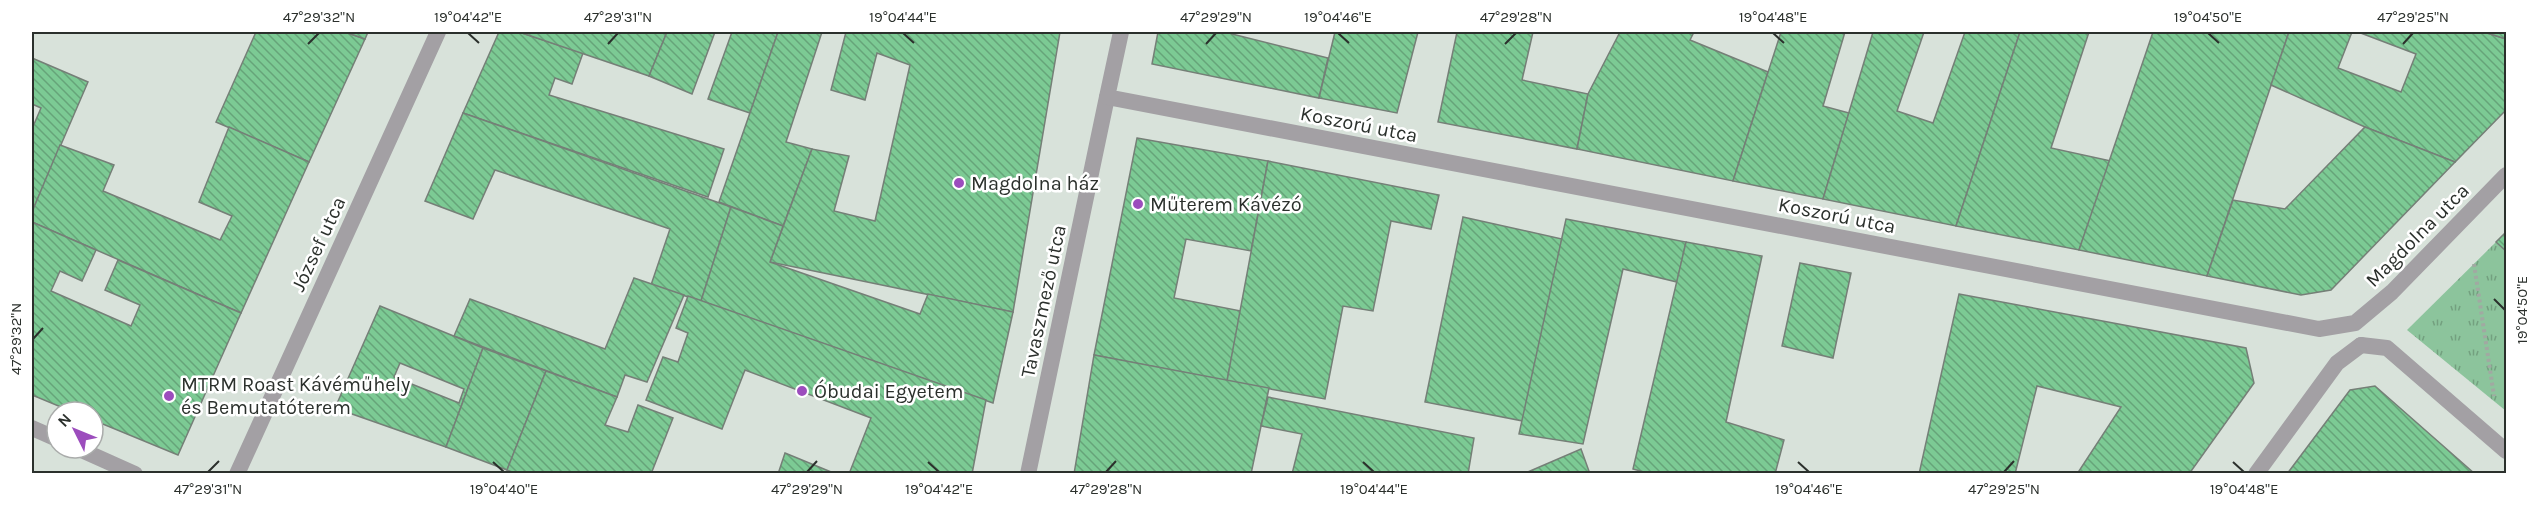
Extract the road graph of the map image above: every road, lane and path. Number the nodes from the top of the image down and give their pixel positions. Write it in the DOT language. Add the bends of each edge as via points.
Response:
graph roads {
  1 [pos="438,32"];
  2 [pos="1121,32"];
  3 [pos="1107,97"];
  4 [pos="2506,175"];
  5 [pos="2474,264"];
  6 [pos="2355,323"];
  7 [pos="2361,345"];
  8 [pos="2474,425"];
  9 [pos="2506,452"];
  10 [pos="104,460"];
  11 [pos="135,474"];
  12 [pos="237,474"];
  13 [pos="1028,474"];
  14 [pos="2256,474"];
  1 -- 12 [label="street, József utca"];
  2 -- 3 [label="street, Tavaszmező utca"];
  3 -- 6 [label="street, Koszorú utca" via="2319,329"];
  3 -- 13 [label="street, Tavaszmező utca"];
  4 -- 6 [label="street, Magdolna utca" via="2392,292"];
  5 -- 8 [label="path" via="2495,402"];
  6 -- 7 [label="street"];
  7 -- 8 [label="street" via="2387,348"];
  7 -- 14 [label="street" via="2337,363"];
  8 -- 9 [label="street"];
  10 -- 11 [label="street"];
}
